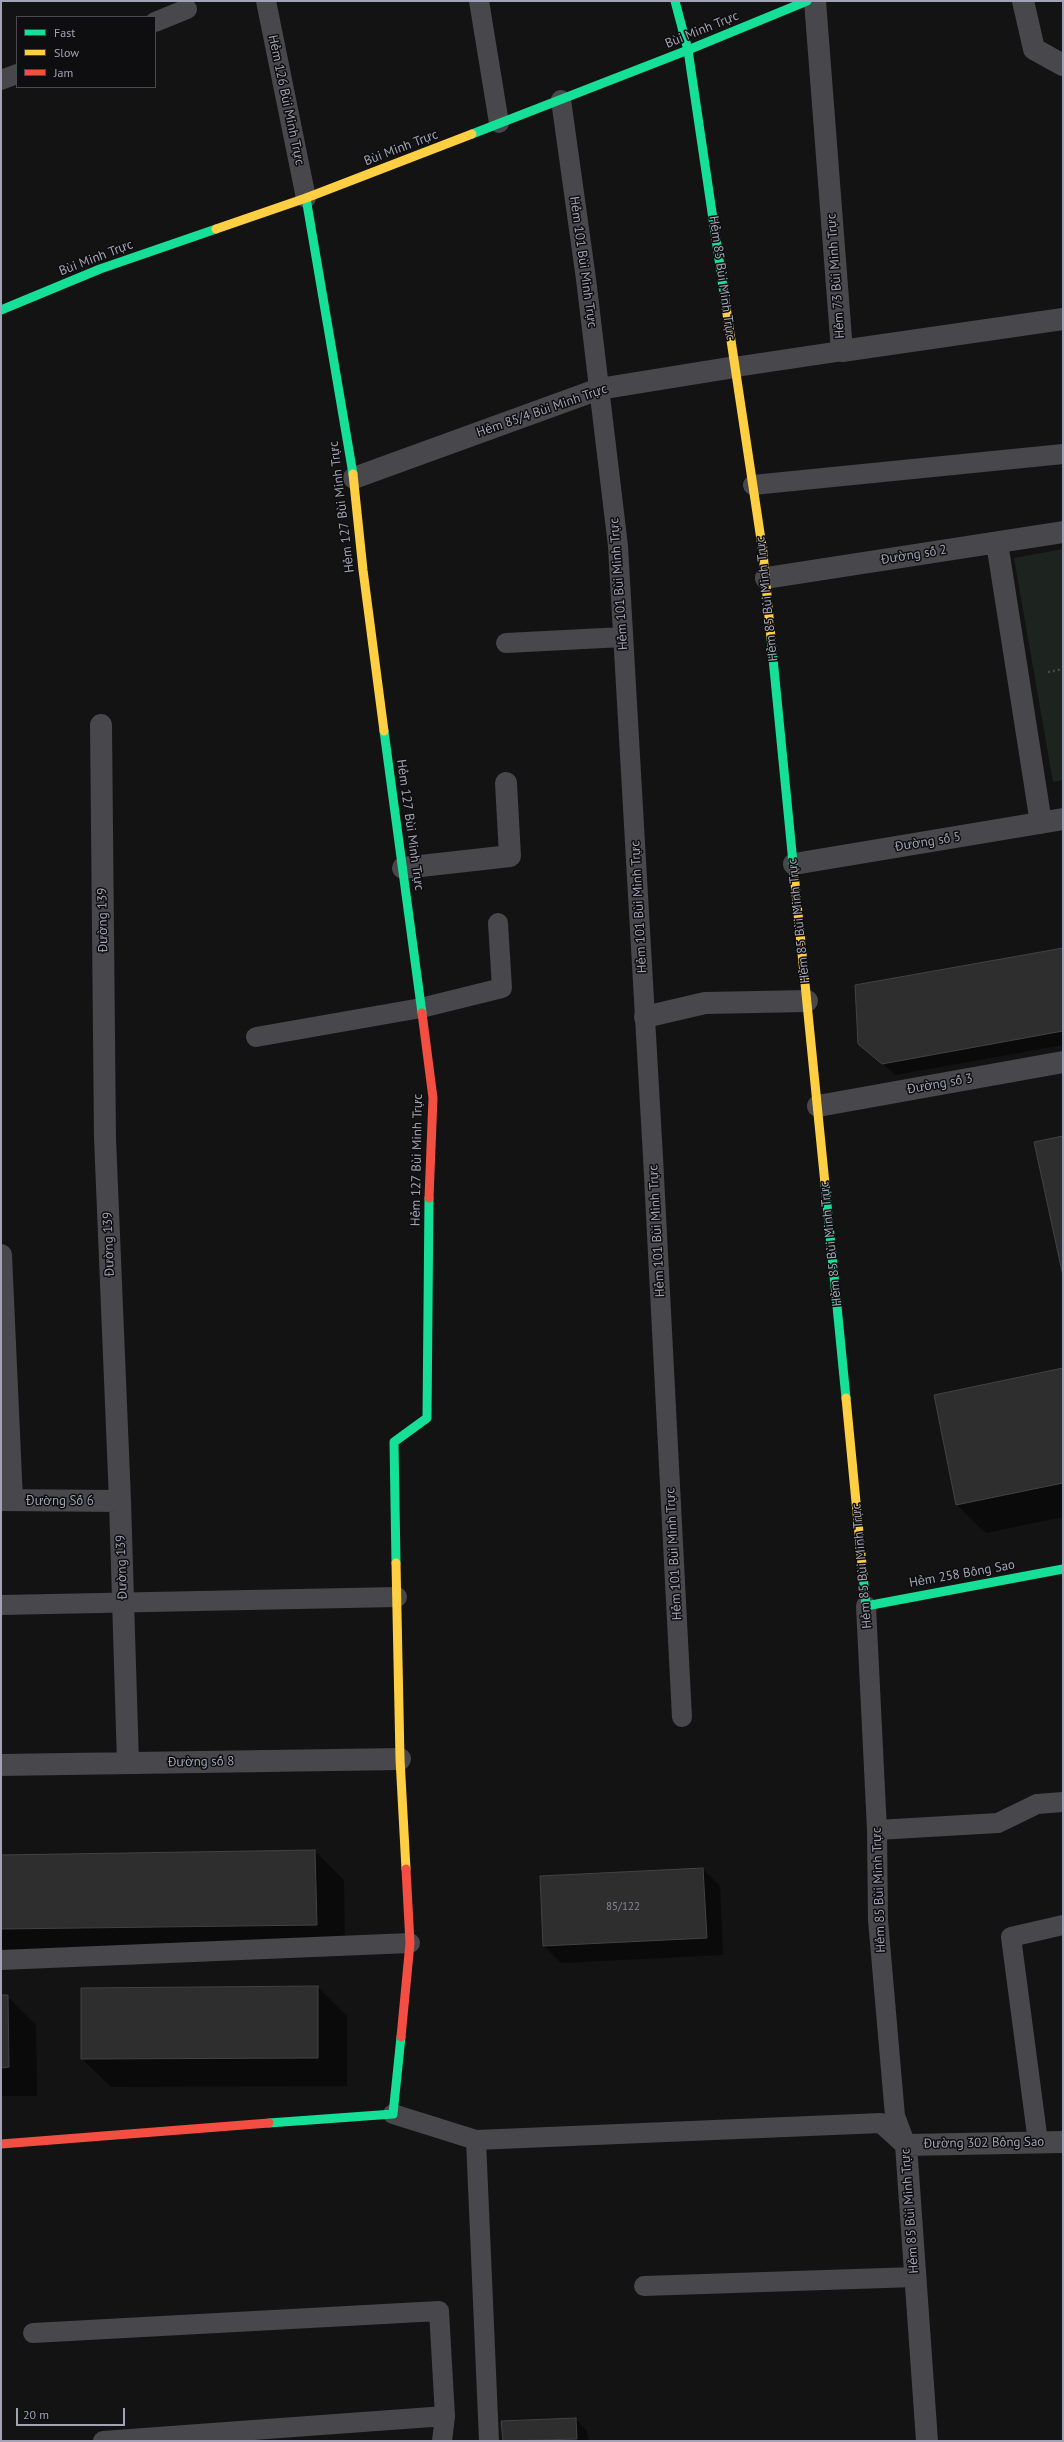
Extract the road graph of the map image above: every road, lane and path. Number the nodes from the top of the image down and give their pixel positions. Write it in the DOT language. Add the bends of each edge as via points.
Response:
graph roads {
  1 [pos="266,1"];
  2 [pos="480,1"];
  3 [pos="675,1"];
  4 [pos="807,1"];
  5 [pos="815,1"];
  6 [pos="1023,1"];
  7 [pos="187,9"];
  8 [pos="156,22"];
  9 [pos="688,50"];
  10 [pos="1063,65"];
  11 [pos="16,74"];
  12 [pos="1,80"];
  13 [pos="561,100"];
  14 [pos="499,124"];
  15 [pos="306,198"];
  16 [pos="1,310"];
  17 [pos="1063,319"];
  18 [pos="842,351"];
  19 [pos="735,367"];
  20 [pos="599,389"];
  21 [pos="1063,454"];
  22 [pos="354,478"];
  23 [pos="753,485"];
  24 [pos="1063,532"];
  25 [pos="997,542"];
  26 [pos="766,578"];
  27 [pos="623,637"];
  28 [pos="506,644"];
  29 [pos="101,724"];
  30 [pos="506,783"];
  31 [pos="1063,819"];
  32 [pos="1041,823"];
  33 [pos="794,864"];
  34 [pos="403,868"];
  35 [pos="498,924"];
  36 [pos="807,1001"];
  37 [pos="421,1008"];
  38 [pos="645,1017"];
  39 [pos="256,1037"];
  40 [pos="1063,1062"];
  41 [pos="818,1106"];
  42 [pos="1,1255"];
  43 [pos="6,1500"];
  44 [pos="120,1501"];
  45 [pos="1063,1569"];
  46 [pos="397,1597"];
  47 [pos="123,1602"];
  48 [pos="1,1605"];
  49 [pos="866,1606"];
  50 [pos="682,1717"];
  51 [pos="400,1759"];
  52 [pos="128,1763"];
  53 [pos="1,1764"];
  54 [pos="1063,1802"];
  55 [pos="877,1830"];
  56 [pos="1063,1925"];
  57 [pos="410,1943"];
  58 [pos="1,1960"];
  59 [pos="393,2114"];
  60 [pos="476,2140"];
  61 [pos="1038,2142"];
  62 [pos="1063,2142"];
  63 [pos="1,2144"];
  64 [pos="906,2145"];
  65 [pos="915,2277"];
  66 [pos="644,2286"];
  67 [pos="33,2333"];
  68 [pos="445,2416"];
  69 [pos="103,2441"];
  70 [pos="442,2441"];
  71 [pos="489,2441"];
  72 [pos="927,2441"];
  1 -- 15 [label="lane, Hẻm 126 Bùi Minh Trực"];
  2 -- 14 [label="lane"];
  3 -- 9 [label="street, Hẻm 85 Bùi Minh Trực"];
  4 -- 9 [label="street, Bùi Minh Trực"];
  5 -- 18 [label="street, Hẻm 73 Bùi Minh Trực"];
  6 -- 10 [label="street" via="1034,49"];
  7 -- 8 [label="lane"];
  9 -- 13 [label="street, Bùi Minh Trực"];
  9 -- 19 [label="street, Hẻm 85 Bùi Minh Trực"];
  11 -- 12 [label="lane"];
  13 -- 14 [label="street, Bùi Minh Trực"];
  13 -- 20 [label="lane, Hẻm 101 Bùi Minh Trực"];
  14 -- 15 [label="street, Bùi Minh Trực"];
  15 -- 16 [label="street, Bùi Minh Trực" via="100,269"];
  15 -- 22 [label="street, Hẻm 127 Bùi Minh Trực"];
  17 -- 18 [label="street, Hẻm 73 Bùi Minh Trực"];
  18 -- 19 [label="lane"];
  19 -- 20 [label="street, Hẻm 85/4 Bùi Minh Trực"];
  19 -- 23 [label="street, Hẻm 85 Bùi Minh Trực"];
  20 -- 22 [label="street, Hẻm 85/4 Bùi Minh Trực"];
  20 -- 27 [label="lane, Hẻm 101 Bùi Minh Trực" via="618,546"];
  21 -- 23 [label="lane"];
  22 -- 34 [label="street, Hẻm 127 Bùi Minh Trực" via="363,570"];
  23 -- 26 [label="street, Hẻm 85 Bùi Minh Trực"];
  24 -- 25 [label="street, Đường số 2"];
  25 -- 26 [label="street, Đường số 2"];
  25 -- 32 [label="street"];
  26 -- 33 [label="street, Hẻm 85 Bùi Minh Trực"];
  27 -- 28 [label="lane"];
  27 -- 38 [label="lane, Hẻm 101 Bùi Minh Trực"];
  29 -- 44 [label="street, Đường 139" via="105,1138"];
  30 -- 34 [label="street" via="510,856"];
  31 -- 32 [label="street, Đường số 5"];
  32 -- 33 [label="street, Đường số 5"];
  33 -- 36 [label="street, Hẻm 85 Bùi Minh Trực"];
  34 -- 37 [label="street, Hẻm 127 Bùi Minh Trực"];
  35 -- 37 [label="lane" via="502,988"];
  36 -- 38 [label="street" via="705,1003"];
  36 -- 41 [label="street, Hẻm 85 Bùi Minh Trực"];
  37 -- 39 [label="lane"];
  37 -- 46 [label="street, Hẻm 127 Bùi Minh Trực" via="433,1098 429,1187 427,1418 394,1442"];
  38 -- 50 [label="lane, Hẻm 101 Bùi Minh Trực"];
  40 -- 41 [label="street, Đường số 3"];
  41 -- 49 [label="street, Hẻm 85 Bùi Minh Trực"];
  42 -- 43 [label="street"];
  43 -- 44 [label="street, Đường Số 6"];
  44 -- 47 [label="street, Đường 139"];
  45 -- 49 [label="street, Hẻm 258 Bông Sao"];
  46 -- 47 [label="lane"];
  46 -- 51 [label="street"];
  47 -- 48 [label="lane"];
  47 -- 52 [label="street, Đường 139"];
  49 -- 55 [label="lane, Hẻm 85 Bùi Minh Trực"];
  51 -- 52 [label="street, Đường số 8"];
  51 -- 57 [label="street"];
  52 -- 53 [label="street, Đường số 8"];
  54 -- 55 [label="lane" via="1037,1804 998,1823"];
  55 -- 64 [label="lane, Hẻm 85 Bùi Minh Trực" via="878,1920 896,2116"];
  56 -- 61 [label="lane" via="1011,1938"];
  57 -- 58 [label="lane"];
  57 -- 59 [label="street"];
  59 -- 60 [label="lane"];
  59 -- 63 [label="street"];
  60 -- 64 [label="lane" via="881,2123"];
  60 -- 71 [label="lane"];
  61 -- 62 [label="street, Đường 302 Bông Sao"];
  61 -- 64 [label="street, Đường 302 Bông Sao"];
  64 -- 65 [label="street, Hẻm 85 Bùi Minh Trực"];
  65 -- 66 [label="lane"];
  65 -- 72 [label="street, Hẻm 85 Bùi Minh Trực"];
  67 -- 68 [label="lane" via="439,2311"];
  68 -- 69 [label="lane"];
  68 -- 70 [label="lane"];
}
